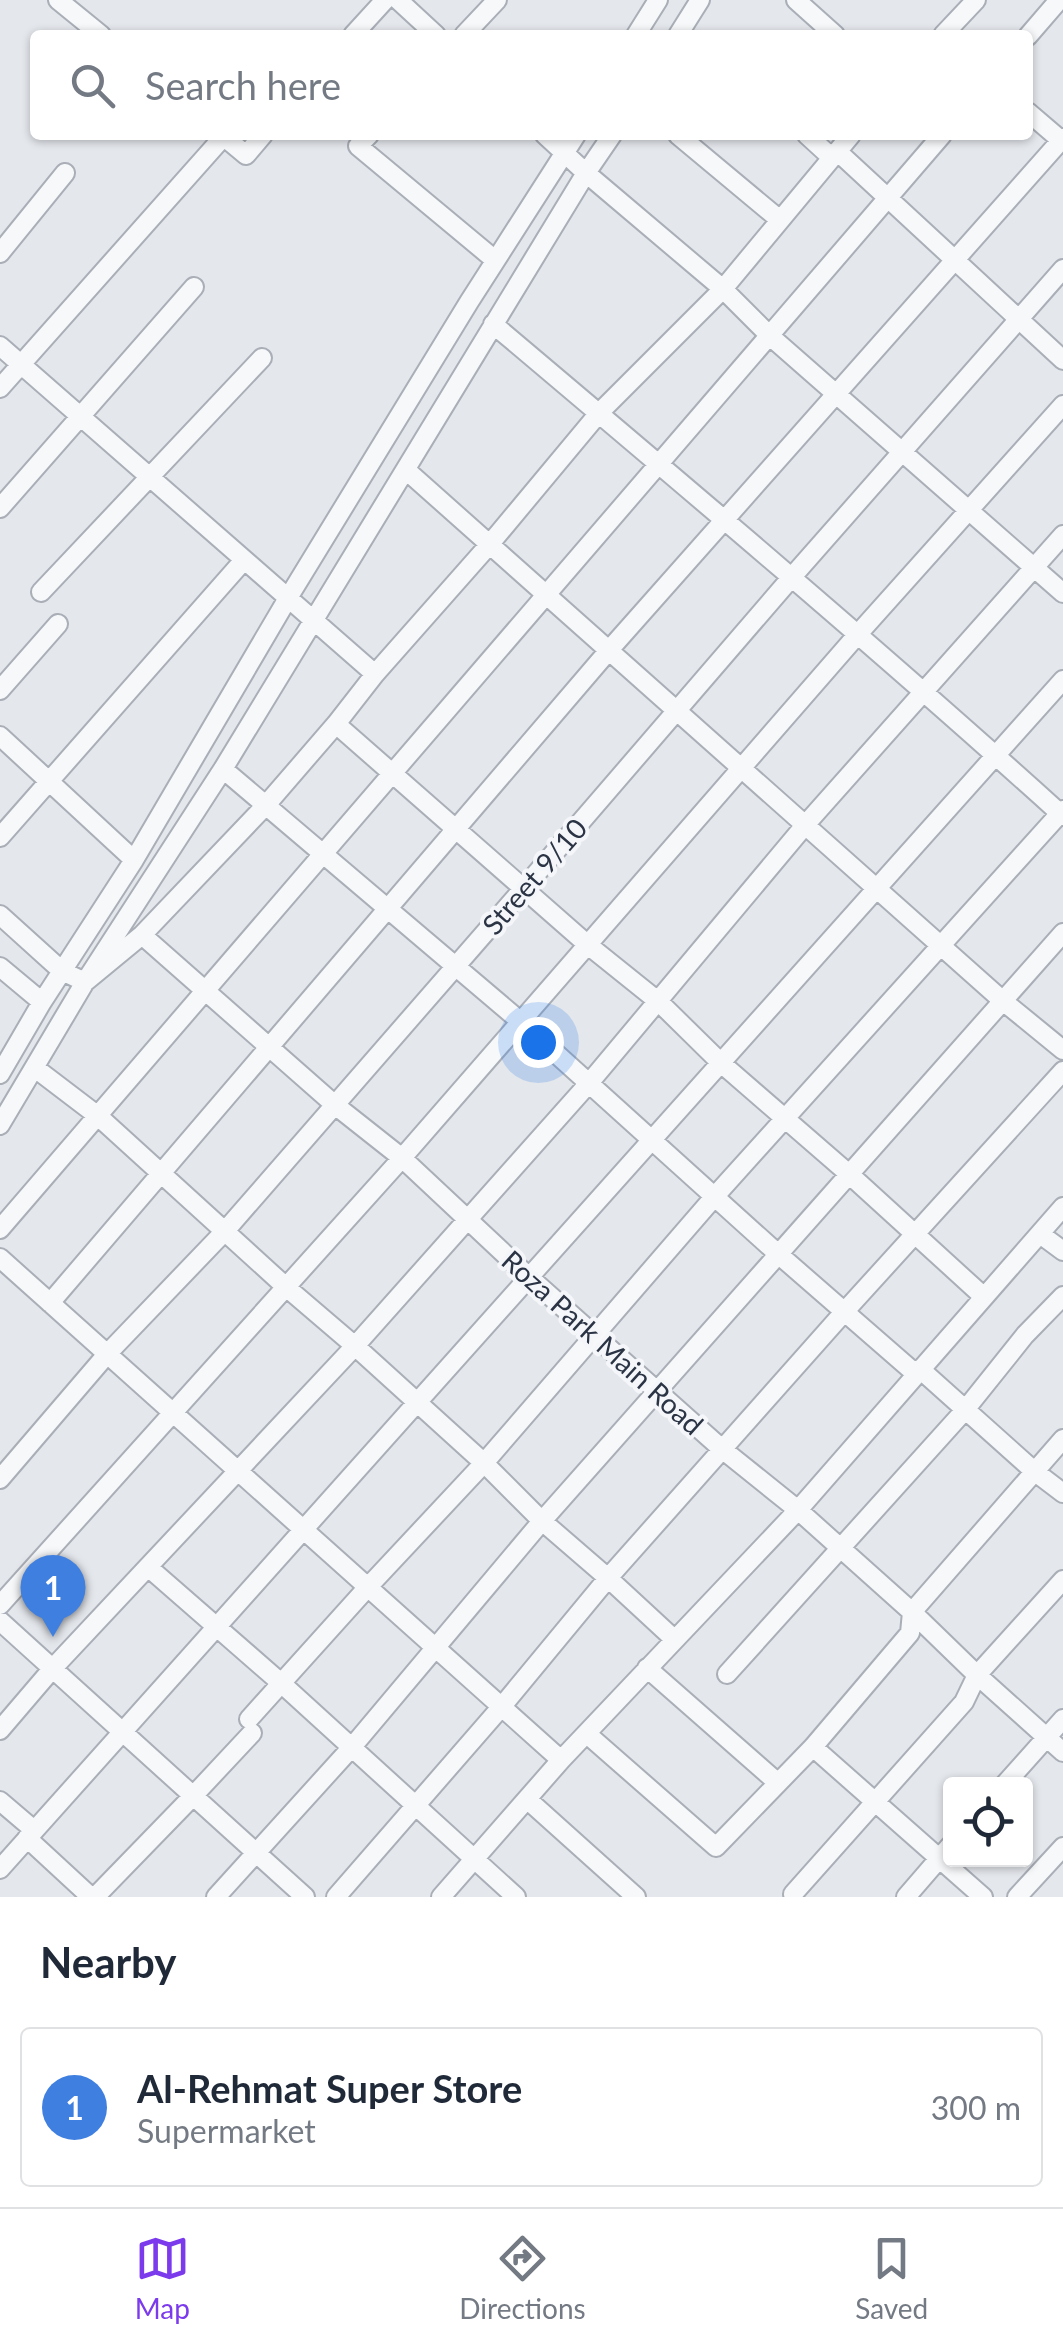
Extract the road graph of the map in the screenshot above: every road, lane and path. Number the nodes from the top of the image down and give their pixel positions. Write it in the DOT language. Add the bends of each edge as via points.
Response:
graph roads {
  1 [pos="58,0"];
  2 [pos="385,0"];
  3 [pos="398,0"];
  4 [pos="497,0"];
  5 [pos="658,0"];
  6 [pos="700,0"];
  7 [pos="796,0"];
  8 [pos="976,0"];
  9 [pos="1059,0"];
  10 [pos="95,30"];
  11 [pos="358,30"];
  12 [pos="431,30"];
  13 [pos="469,30"];
  14 [pos="639,30"];
  15 [pos="681,30"];
  16 [pos="829,30"];
  17 [pos="949,30"];
  18 [pos="1033,30"];
  19 [pos="1033,116"];
  20 [pos="219,140"];
  21 [pos="228,140"];
  22 [pos="259,140"];
  23 [pos="364,140"];
  24 [pos="551,140"];
  25 [pos="573,140"];
  26 [pos="609,140"];
  27 [pos="684,140"];
  28 [pos="815,140"];
  29 [pos="847,140"];
  30 [pos="938,140"];
  31 [pos="1062,140"];
  32 [pos="565,153"];
  33 [pos="834,154"];
  34 [pos="65,173"];
  35 [pos="586,173"];
  36 [pos="888,198"];
  37 [pos="780,220"];
  38 [pos="0,253"];
  39 [pos="496,260"];
  40 [pos="955,260"];
  41 [pos="1063,269"];
  42 [pos="194,287"];
  43 [pos="722,289"];
  44 [pos="1019,320"];
  45 [pos="493,324"];
  46 [pos="770,336"];
  47 [pos="0,346"];
  48 [pos="262,358"];
  49 [pos="1063,360"];
  50 [pos="20,366"];
  51 [pos="0,388"];
  52 [pos="836,394"];
  53 [pos="1063,405"];
  54 [pos="598,413"];
  55 [pos="80,417"];
  56 [pos="903,453"];
  57 [pos="660,463"];
  58 [pos="406,470"];
  59 [pos="148,477"];
  60 [pos="0,508"];
  61 [pos="970,511"];
  62 [pos="725,518"];
  63 [pos="1063,536"];
  64 [pos="489,544"];
  65 [pos="244,560"];
  66 [pos="1034,568"];
  67 [pos="791,578"];
  68 [pos="42,592"];
  69 [pos="1063,594"];
  70 [pos="548,595"];
  71 [pos="288,598"];
  72 [pos="314,620"];
  73 [pos="58,624"];
  74 [pos="858,634"];
  75 [pos="610,649"];
  76 [pos="375,674"];
  77 [pos="1063,680"];
  78 [pos="0,690"];
  79 [pos="924,691"];
  80 [pos="679,710"];
  81 [pos="336,724"];
  82 [pos="0,736"];
  83 [pos="996,755"];
  84 [pos="743,768"];
  85 [pos="223,769"];
  86 [pos="392,775"];
  87 [pos="48,780"];
  88 [pos="266,805"];
  89 [pos="1062,813"];
  90 [pos="806,824"];
  91 [pos="456,830"];
  92 [pos="0,837"];
  93 [pos="323,854"];
  94 [pos="134,860"];
  95 [pos="877,888"];
  96 [pos="524,889"];
  97 [pos="388,908"];
  98 [pos="0,916"];
  99 [pos="1063,933"];
  100 [pos="142,934"];
  101 [pos="588,945"];
  102 [pos="942,946"];
  103 [pos="456,966"];
  104 [pos="0,967"];
  105 [pos="62,971"];
  106 [pos="86,982"];
  107 [pos="206,990"];
  108 [pos="1003,1001"];
  109 [pos="42,1002"];
  110 [pos="659,1002"];
  111 [pos="520,1021"];
  112 [pos="270,1046"];
  113 [pos="1063,1050"];
  114 [pos="721,1063"];
  115 [pos="35,1068"];
  116 [pos="1063,1071"];
  117 [pos="0,1074"];
  118 [pos="590,1082"];
  119 [pos="335,1105"];
  120 [pos="98,1116"];
  121 [pos="786,1119"];
  122 [pos="0,1125"];
  123 [pos="650,1139"];
  124 [pos="402,1158"];
  125 [pos="161,1174"];
  126 [pos="849,1174"];
  127 [pos="715,1196"];
  128 [pos="1063,1207"];
  129 [pos="468,1218"];
  130 [pos="0,1229"];
  131 [pos="225,1231"];
  132 [pos="915,1234"];
  133 [pos="1040,1234"];
  134 [pos="1063,1251"];
  135 [pos="778,1253"];
  136 [pos="0,1258"];
  137 [pos="529,1278"];
  138 [pos="286,1287"];
  139 [pos="1063,1296"];
  140 [pos="984,1297"];
  141 [pos="50,1303"];
  142 [pos="846,1310"];
  143 [pos="594,1334"];
  144 [pos="355,1346"];
  145 [pos="108,1353"];
  146 [pos="918,1372"];
  147 [pos="657,1391"];
  148 [pos="417,1403"];
  149 [pos="965,1410"];
  150 [pos="174,1414"];
  151 [pos="1063,1439"];
  152 [pos="722,1449"];
  153 [pos="484,1463"];
  154 [pos="238,1470"];
  155 [pos="1034,1471"];
  156 [pos="0,1479"];
  157 [pos="1063,1493"];
  158 [pos="798,1510"];
  159 [pos="542,1521"];
  160 [pos="303,1530"];
  161 [pos="840,1550"];
  162 [pos="148,1567"];
  163 [pos="608,1578"];
  164 [pos="1063,1580"];
  165 [pos="366,1588"];
  166 [pos="0,1606"];
  167 [pos="912,1612"];
  168 [pos="0,1621"];
  169 [pos="217,1628"];
  170 [pos="674,1639"];
  171 [pos="437,1648"];
  172 [pos="53,1668"];
  173 [pos="647,1668"];
  174 [pos="727,1674"];
  175 [pos="977,1675"];
  176 [pos="281,1683"];
  177 [pos="502,1705"];
  178 [pos="1063,1719"];
  179 [pos="0,1730"];
  180 [pos="124,1732"];
  181 [pos="587,1734"];
  182 [pos="1047,1737"];
  183 [pos="813,1747"];
  184 [pos="352,1748"];
  185 [pos="1063,1752"];
  186 [pos="561,1760"];
  187 [pos="1011,1777"];
  188 [pos="778,1783"];
  189 [pos="194,1795"];
  190 [pos="528,1800"];
  191 [pos="0,1801"];
  192 [pos="875,1804"];
  193 [pos="416,1806"];
  194 [pos="30,1834"];
  195 [pos="1063,1846"];
  196 [pos="943,1851"];
  197 [pos="257,1853"];
  198 [pos="943,1854"];
  199 [pos="475,1860"];
  200 [pos="958,1867"];
  201 [pos="0,1869"];
  202 [pos="793,1894"];
  203 [pos="93,1897"];
  204 [pos="216,1897"];
  205 [pos="306,1897"];
  206 [pos="336,1897"];
  207 [pos="441,1897"];
  208 [pos="516,1897"];
  209 [pos="636,1897"];
  210 [pos="906,1897"];
  211 [pos="983,1897"];
  212 [pos="1017,1897"];
  1 -- 10 [label="street"];
  2 -- 11 [label="street"];
  3 -- 12 [label="street"];
  4 -- 13 [label="street"];
  5 -- 14 [label="street"];
  6 -- 15 [label="street"];
  7 -- 16 [label="street"];
  8 -- 17 [label="street"];
  9 -- 18 [label="street"];
  19 -- 31 [label="street"];
  20 -- 50 [label="street"];
  21 -- 22 [label="street" via="246,155"];
  23 -- 39 [label="street" via="358,146"];
  24 -- 32 [label="street"];
  25 -- 32 [label="street"];
  26 -- 35 [label="street"];
  27 -- 37 [label="street"];
  28 -- 33 [label="street"];
  29 -- 33 [label="street"];
  30 -- 36 [label="street"];
  31 -- 40 [label="street"];
  32 -- 35 [label="street"];
  32 -- 39 [label="street"];
  33 -- 36 [label="street"];
  33 -- 37 [label="street"];
  34 -- 38 [label="street"];
  35 -- 43 [label="street"];
  35 -- 45 [label="street"];
  36 -- 40 [label="street"];
  36 -- 46 [label="street"];
  37 -- 43 [label="street"];
  39 -- 71 [label="street"];
  40 -- 44 [label="street"];
  40 -- 52 [label="street"];
  41 -- 44 [label="street, Street 9/10"];
  42 -- 55 [label="street"];
  43 -- 46 [label="street"];
  43 -- 54 [label="street"];
  44 -- 49 [label="street"];
  44 -- 56 [label="street, Street 9/10"];
  45 -- 54 [label="street"];
  45 -- 58 [label="street"];
  46 -- 52 [label="street"];
  46 -- 57 [label="street"];
  47 -- 50 [label="street"];
  48 -- 59 [label="street"];
  50 -- 51 [label="street"];
  50 -- 55 [label="street"];
  52 -- 56 [label="street"];
  52 -- 62 [label="street"];
  53 -- 61 [label="street"];
  54 -- 57 [label="street"];
  54 -- 64 [label="street"];
  55 -- 59 [label="street"];
  55 -- 60 [label="street"];
  56 -- 61 [label="street"];
  56 -- 67 [label="street, Street 9/10"];
  57 -- 62 [label="street"];
  57 -- 70 [label="street"];
  58 -- 64 [label="street"];
  58 -- 72 [label="street"];
  59 -- 65 [label="street"];
  59 -- 68 [label="street"];
  61 -- 66 [label="street"];
  61 -- 74 [label="street"];
  62 -- 67 [label="street"];
  62 -- 75 [label="street"];
  63 -- 66 [label="street"];
  64 -- 70 [label="street"];
  64 -- 76 [label="street"];
  65 -- 71 [label="street"];
  65 -- 87 [label="street"];
  66 -- 69 [label="street"];
  66 -- 79 [label="street"];
  67 -- 74 [label="street"];
  67 -- 80 [label="street, Street 9/10"];
  70 -- 75 [label="street"];
  70 -- 86 [label="street"];
  71 -- 72 [label="street"];
  71 -- 94 [label="street"];
  72 -- 76 [label="street"];
  72 -- 85 [label="street"];
  73 -- 78 [label="street"];
  74 -- 79 [label="street"];
  74 -- 84 [label="street"];
  75 -- 80 [label="street"];
  75 -- 91 [label="street"];
  76 -- 81 [label="street"];
  77 -- 83 [label="street"];
  79 -- 83 [label="street"];
  79 -- 90 [label="street"];
  80 -- 84 [label="street"];
  80 -- 96 [label="street, Street 9/10"];
  81 -- 86 [label="street"];
  81 -- 88 [label="street"];
  82 -- 87 [label="street"];
  83 -- 89 [label="street"];
  83 -- 95 [label="street"];
  84 -- 90 [label="street"];
  84 -- 101 [label="street"];
  85 -- 88 [label="street"];
  85 -- 106 [label="street"];
  86 -- 91 [label="street"];
  86 -- 93 [label="street"];
  87 -- 92 [label="street"];
  87 -- 94 [label="street"];
  88 -- 93 [label="street"];
  88 -- 100 [label="street"];
  89 -- 102 [label="street"];
  90 -- 95 [label="street"];
  90 -- 110 [label="street"];
  91 -- 96 [label="street"];
  91 -- 97 [label="street"];
  93 -- 97 [label="street"];
  93 -- 107 [label="street"];
  94 -- 105 [label="street"];
  95 -- 102 [label="street"];
  95 -- 114 [label="street"];
  96 -- 101 [label="street"];
  96 -- 103 [label="street, Street 9/10"];
  97 -- 103 [label="street"];
  97 -- 112 [label="street"];
  98 -- 105 [label="street"];
  99 -- 108 [label="street"];
  100 -- 106 [label="street"];
  100 -- 107 [label="street, Roza Park Main Road"];
  101 -- 110 [label="street"];
  101 -- 111 [label="street"];
  102 -- 108 [label="street"];
  102 -- 121 [label="street"];
  103 -- 111 [label="street"];
  103 -- 119 [label="street, Street 9/10"];
  104 -- 109 [label="street"];
  105 -- 106 [label="street"];
  105 -- 109 [label="street"];
  106 -- 115 [label="street"];
  107 -- 112 [label="street, Roza Park Main Road"];
  107 -- 120 [label="street"];
  108 -- 113 [label="street"];
  108 -- 126 [label="street"];
  109 -- 117 [label="street"];
  110 -- 114 [label="street"];
  110 -- 118 [label="street"];
  111 -- 118 [label="street"];
  111 -- 124 [label="street"];
  112 -- 119 [label="street, Roza Park Main Road"];
  112 -- 125 [label="street"];
  114 -- 121 [label="street"];
  114 -- 123 [label="street"];
  115 -- 120 [label="street"];
  115 -- 122 [label="street"];
  116 -- 132 [label="street"];
  118 -- 123 [label="street"];
  118 -- 129 [label="street"];
  119 -- 124 [label="street, Roza Park Main Road"];
  119 -- 131 [label="street, Street 9/10"];
  120 -- 125 [label="street"];
  120 -- 130 [label="street"];
  121 -- 126 [label="street"];
  121 -- 127 [label="street"];
  123 -- 127 [label="street"];
  123 -- 137 [label="street"];
  124 -- 129 [label="street, Roza Park Main Road"];
  124 -- 138 [label="street"];
  125 -- 131 [label="street"];
  125 -- 141 [label="street"];
  126 -- 132 [label="street"];
  126 -- 135 [label="street"];
  127 -- 135 [label="street"];
  127 -- 143 [label="street"];
  128 -- 133 [label="street"];
  129 -- 137 [label="street, Roza Park Main Road"];
  129 -- 144 [label="street"];
  131 -- 138 [label="street"];
  131 -- 145 [label="street, Street 9/10"];
  132 -- 140 [label="street"];
  132 -- 142 [label="street"];
  133 -- 134 [label="street"];
  133 -- 140 [label="street"];
  135 -- 142 [label="street"];
  135 -- 147 [label="street"];
  136 -- 141 [label="street"];
  137 -- 143 [label="street, Roza Park Main Road"];
  137 -- 148 [label="street"];
  138 -- 144 [label="street"];
  138 -- 150 [label="street"];
  139 -- 149 [label="street"];
  140 -- 146 [label="street"];
  141 -- 145 [label="street"];
  142 -- 146 [label="street"];
  142 -- 152 [label="street"];
  143 -- 147 [label="street, Roza Park Main Road"];
  143 -- 153 [label="street"];
  144 -- 148 [label="street"];
  144 -- 154 [label="street"];
  145 -- 150 [label="street"];
  145 -- 156 [label="street, Street 9/10"];
  146 -- 149 [label="street"];
  146 -- 158 [label="street"];
  147 -- 152 [label="street, Roza Park Main Road"];
  147 -- 159 [label="street"];
  148 -- 153 [label="street"];
  148 -- 160 [label="street"];
  149 -- 155 [label="street"];
  149 -- 161 [label="street"];
  150 -- 154 [label="street"];
  150 -- 166 [label="street"];
  151 -- 155 [label="street"];
  152 -- 158 [label="street, Roza Park Main Road"];
  152 -- 163 [label="street"];
  153 -- 159 [label="street"];
  153 -- 165 [label="street"];
  154 -- 160 [label="street"];
  154 -- 162 [label="street"];
  155 -- 157 [label="street"];
  155 -- 167 [label="street"];
  158 -- 161 [label="street, Roza Park Main Road"];
  158 -- 170 [label="street"];
  159 -- 163 [label="street"];
  159 -- 171 [label="street"];
  160 -- 165 [label="street"];
  160 -- 169 [label="street"];
  161 -- 167 [label="street, Roza Park Main Road"];
  161 -- 174 [label="street"];
  162 -- 169 [label="street"];
  162 -- 172 [label="street"];
  163 -- 170 [label="street"];
  163 -- 177 [label="street"];
  164 -- 175 [label="street"];
  165 -- 171 [label="street"];
  165 -- 176 [label="street"];
  167 -- 175 [label="street, Roza Park Main Road"];
  167 -- 183 [label="street" via="910,1632"];
  168 -- 172 [label="street"];
  169 -- 176 [label="street"];
  169 -- 180 [label="street"];
  170 -- 173 [label="street"];
  171 -- 177 [label="street"];
  171 -- 184 [label="street"];
  172 -- 179 [label="street"];
  172 -- 180 [label="street"];
  173 -- 181 [label="street"];
  173 -- 188 [label="street"];
  175 -- 182 [label="street, Roza Park Main Road"];
  175 -- 192 [label="street" via="964,1702"];
  176 -- 184 [label="street"];
  176 -- 189 [label="street"];
  177 -- 186 [label="street"];
  177 -- 193 [label="street"];
  178 -- 182 [label="street"];
  180 -- 189 [label="street"];
  180 -- 194 [label="street"];
  181 -- 186 [label="street"];
  181 -- 188 [label="street" via="716,1847"];
  182 -- 185 [label="street, Roza Park Main Road"];
  182 -- 187 [label="street"];
  183 -- 188 [label="street"];
  183 -- 192 [label="street"];
  184 -- 193 [label="street"];
  184 -- 197 [label="street"];
  186 -- 190 [label="street"];
  189 -- 197 [label="street"];
  189 -- 203 [label="street"];
  190 -- 199 [label="street"];
  190 -- 209 [label="street"];
  191 -- 194 [label="street"];
  192 -- 196 [label="street"];
  192 -- 202 [label="street"];
  193 -- 199 [label="street"];
  193 -- 206 [label="street"];
  194 -- 201 [label="street"];
  194 -- 203 [label="street"];
  195 -- 212 [label="street"];
  197 -- 204 [label="street"];
  197 -- 205 [label="street"];
  198 -- 210 [label="street"];
  199 -- 207 [label="street"];
  199 -- 208 [label="street"];
  200 -- 211 [label="street"];
}
